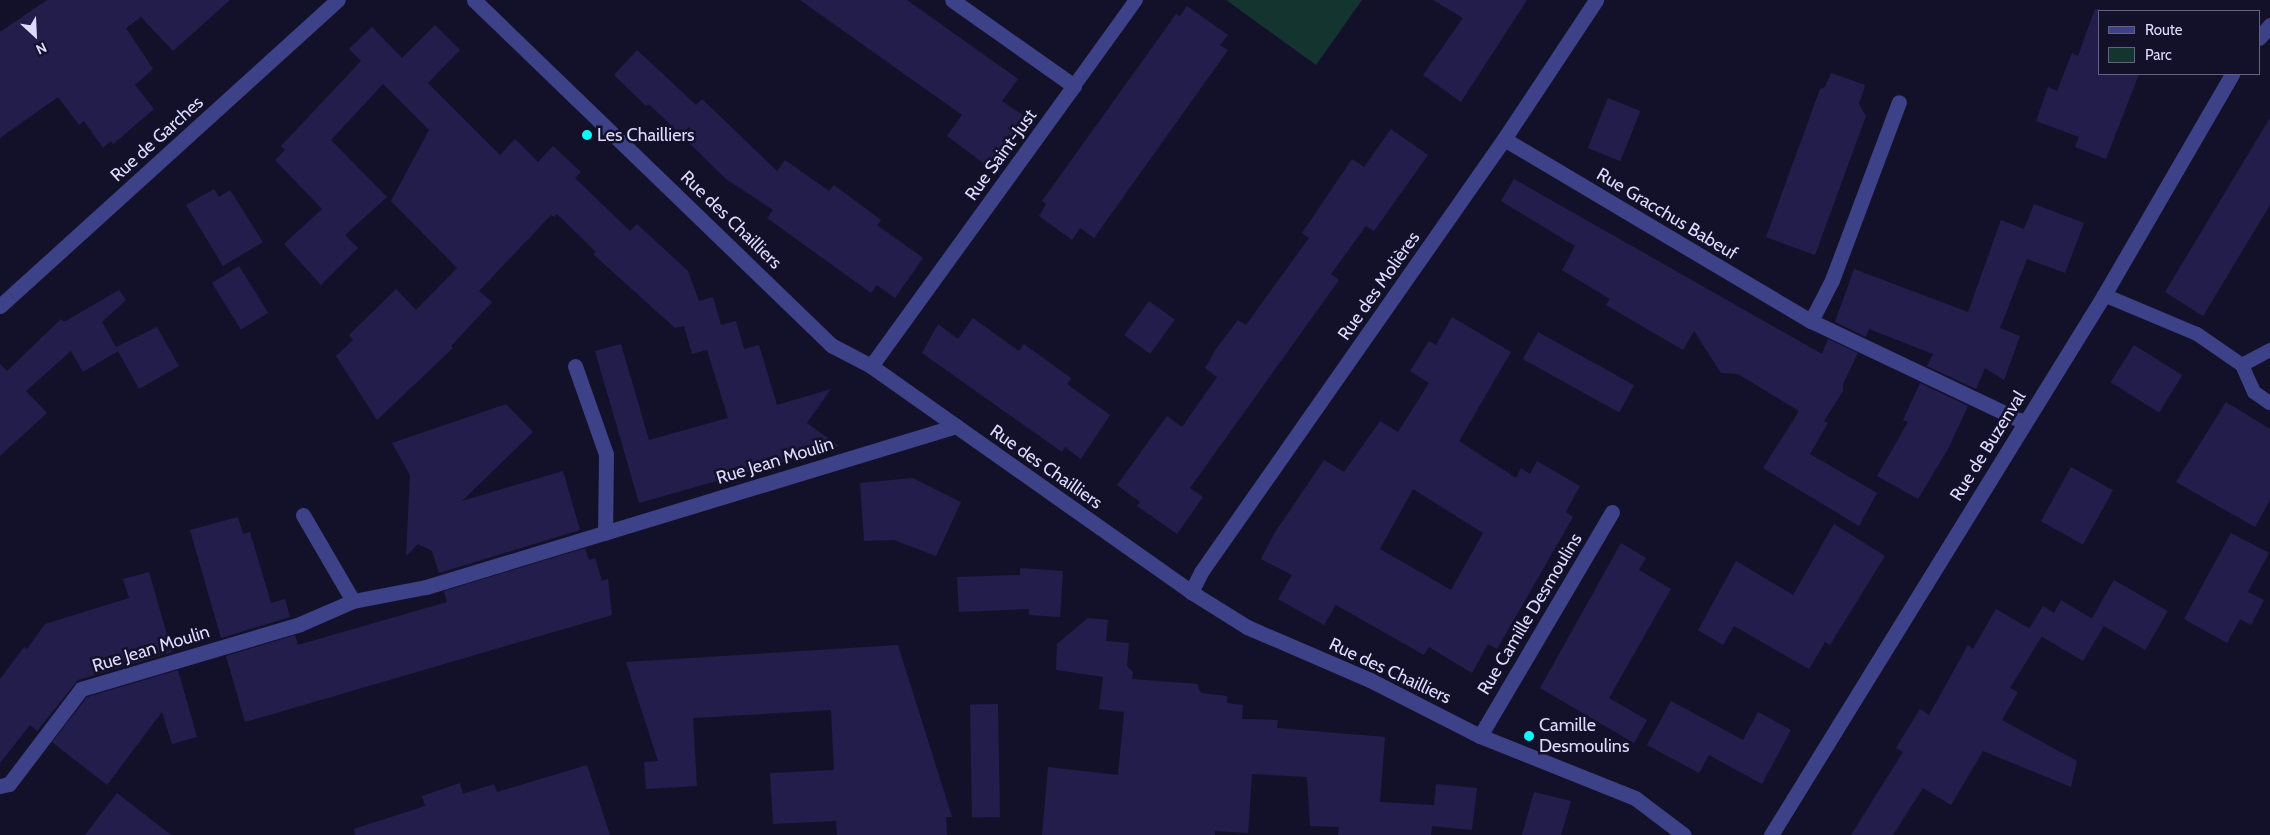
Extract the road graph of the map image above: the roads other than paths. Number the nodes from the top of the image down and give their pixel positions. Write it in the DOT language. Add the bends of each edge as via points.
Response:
graph roads {
  1 [pos="338,0"];
  2 [pos="474,0"];
  3 [pos="952,0"];
  4 [pos="1136,0"];
  5 [pos="1596,0"];
  6 [pos="2270,25"];
  7 [pos="2260,37"];
  8 [pos="2231,75"];
  9 [pos="1074,86"];
  10 [pos="1899,102"];
  11 [pos="1504,139"];
  12 [pos="2104,295"];
  13 [pos="0,306"];
  14 [pos="1811,321"];
  15 [pos="2270,350"];
  16 [pos="2242,365"];
  17 [pos="575,366"];
  18 [pos="871,366"];
  19 [pos="2270,403"];
  20 [pos="2024,422"];
  21 [pos="956,426"];
  22 [pos="1612,512"];
  23 [pos="303,515"];
  24 [pos="605,533"];
  25 [pos="1191,592"];
  26 [pos="353,601"];
  27 [pos="1480,736"];
  28 [pos="0,786"];
  29 [pos="1684,835"];
  30 [pos="1771,835"];
  1 -- 13 [label="street, Rue de Garches"];
  2 -- 18 [label="street, Rue des Chailliers" via="831,345"];
  3 -- 9 [label="street"];
  4 -- 9 [label="lane"];
  5 -- 11 [label="street, Rue des Molières"];
  6 -- 7 [label="street"];
  8 -- 12 [label="street, Rue de Buzenval"];
  9 -- 18 [label="street, Rue Saint-Just"];
  10 -- 14 [label="street" via="1832,280"];
  11 -- 14 [label="street, Rue Gracchus Babeuf"];
  11 -- 25 [label="street, Rue des Molières" via="1201,572"];
  12 -- 16 [label="lane" via="2197,334"];
  12 -- 20 [label="street, Rue de Buzenval"];
  14 -- 20 [label="street, Rue Gracchus Babeuf"];
  15 -- 16 [label="lane"];
  16 -- 19 [label="lane" via="2254,392"];
  17 -- 24 [label="street" via="606,454"];
  18 -- 21 [label="street, Rue des Chailliers"];
  20 -- 30 [label="street, Rue de Buzenval"];
  21 -- 24 [label="street, Rue Jean Moulin"];
  21 -- 25 [label="street, Rue des Chailliers"];
  22 -- 27 [label="street, Rue Camille Desmoulins"];
  23 -- 26 [label="street"];
  24 -- 26 [label="street, Rue Jean Moulin" via="426,587"];
  25 -- 27 [label="street, Rue des Chailliers" via="1248,627 1370,680"];
  26 -- 28 [label="street, Rue Jean Moulin" via="300,624 82,689 9,784"];
  27 -- 29 [label="street, Rue des Chailliers" via="1635,798"];
}
